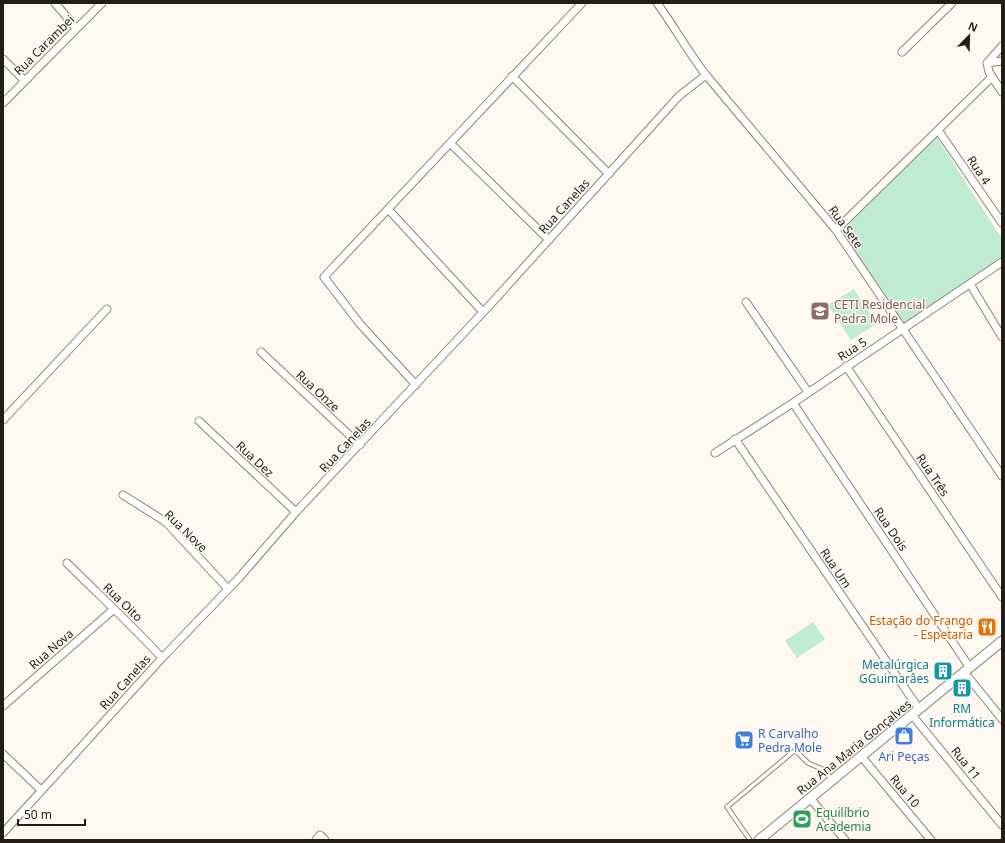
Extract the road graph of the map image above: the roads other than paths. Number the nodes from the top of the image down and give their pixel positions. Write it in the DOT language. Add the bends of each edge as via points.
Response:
graph roads {
  1 [pos="55,3"];
  2 [pos="102,3"];
  3 [pos="582,3"];
  4 [pos="657,3"];
  5 [pos="952,3"];
  6 [pos="76,28"];
  7 [pos="1002,46"];
  8 [pos="902,52"];
  9 [pos="3,59"];
  10 [pos="1002,60"];
  11 [pos="987,63"];
  12 [pos="706,75"];
  13 [pos="512,76"];
  14 [pos="992,77"];
  15 [pos="24,80"];
  16 [pos="1002,92"];
  17 [pos="3,103"];
  18 [pos="938,130"];
  19 [pos="450,143"];
  20 [pos="609,174"];
  21 [pos="388,209"];
  22 [pos="1002,223"];
  23 [pos="836,230"];
  24 [pos="549,240"];
  25 [pos="1002,262"];
  26 [pos="970,284"];
  27 [pos="746,302"];
  28 [pos="106,310"];
  29 [pos="483,312"];
  30 [pos="904,328"];
  31 [pos="1002,336"];
  32 [pos="261,352"];
  33 [pos="846,366"];
  34 [pos="416,385"];
  35 [pos="808,392"];
  36 [pos="793,403"];
  37 [pos="3,420"];
  38 [pos="199,421"];
  39 [pos="735,440"];
  40 [pos="360,445"];
  41 [pos="715,453"];
  42 [pos="1002,476"];
  43 [pos="123,495"];
  44 [pos="296,512"];
  45 [pos="67,563"];
  46 [pos="228,589"];
  47 [pos="1002,597"];
  48 [pos="114,609"];
  49 [pos="1002,641"];
  50 [pos="162,658"];
  51 [pos="967,670"];
  52 [pos="3,706"];
  53 [pos="916,712"];
  54 [pos="1002,719"];
  55 [pos="3,754"];
  56 [pos="861,756"];
  57 [pos="833,780"];
  58 [pos="42,790"];
  59 [pos="810,798"];
  60 [pos="1002,825"];
  61 [pos="3,832"];
  62 [pos="316,840"];
  63 [pos="325,840"];
  64 [pos="750,840"];
  65 [pos="759,840"];
  66 [pos="844,840"];
  67 [pos="931,840"];
  1 -- 6 [label="street"];
  2 -- 6 [label="street, Rua Carambei"];
  3 -- 13 [label="street"];
  4 -- 12 [label="street, Rua Sete"];
  5 -- 8 [label="street"];
  6 -- 15 [label="street, Rua Carambei"];
  7 -- 11 [label="street"];
  9 -- 15 [label="street"];
  10 -- 11 [label="street"];
  11 -- 14 [label="street"];
  12 -- 20 [label="street, Rua Canelas" via="679,96"];
  12 -- 23 [label="street, Rua Sete"];
  13 -- 19 [label="street"];
  13 -- 20 [label="street"];
  14 -- 16 [label="street"];
  14 -- 18 [label="street"];
  15 -- 17 [label="street, Rua Carambei"];
  18 -- 22 [label="street, Rua 4"];
  18 -- 23 [label="street"];
  19 -- 21 [label="street"];
  19 -- 24 [label="street"];
  20 -- 24 [label="street, Rua Canelas"];
  21 -- 29 [label="street"];
  21 -- 34 [label="street" via="324,277 360,324"];
  23 -- 30 [label="street, Rua Sete"];
  24 -- 29 [label="street, Rua Canelas"];
  25 -- 26 [label="street, Rua 5"];
  26 -- 30 [label="street, Rua 5"];
  26 -- 31 [label="street"];
  27 -- 35 [label="street"];
  28 -- 37 [label="street"];
  29 -- 34 [label="street, Rua Canelas"];
  30 -- 33 [label="street, Rua 5"];
  30 -- 42 [label="street, Rua Sete"];
  32 -- 40 [label="street, Rua Onze"];
  33 -- 35 [label="street, Rua 5"];
  33 -- 47 [label="street, Rua Três"];
  34 -- 40 [label="street, Rua Canelas"];
  35 -- 36 [label="street, Rua 5"];
  36 -- 39 [label="street, Rua 5"];
  36 -- 51 [label="street, Rua Dois"];
  38 -- 44 [label="street, Rua Dez"];
  39 -- 41 [label="street, Rua 5"];
  39 -- 53 [label="street, Rua Um"];
  40 -- 44 [label="street, Rua Canelas"];
  43 -- 46 [label="street, Rua Nove" via="166,522"];
  44 -- 46 [label="street, Rua Canelas"];
  45 -- 48 [label="street, Rua Oito"];
  46 -- 50 [label="street, Rua Canelas"];
  48 -- 50 [label="street, Rua Oito" via="125,617"];
  48 -- 52 [label="street, Rua Nova"];
  49 -- 51 [label="street, Rua Ana Maria Gonçalves"];
  50 -- 58 [label="street, Rua Canelas"];
  51 -- 53 [label="street, Rua Ana Maria Gonçalves"];
  51 -- 54 [label="street, Rua Dois"];
  53 -- 56 [label="street, Rua Ana Maria Gonçalves"];
  53 -- 60 [label="street, Rua 11"];
  55 -- 58 [label="street"];
  56 -- 57 [label="street, Rua Ana Maria Gonçalves"];
  56 -- 67 [label="street, Rua 10"];
  57 -- 59 [label="street, Rua Ana Maria Gonçalves"];
  57 -- 64 [label="lane" via="822,769 808,763 794,751 726,807"];
  58 -- 61 [label="street, Rua Canelas"];
  59 -- 65 [label="street, Rua Ana Maria Gonçalves"];
  59 -- 66 [label="street"];
  62 -- 63 [label="street" via="320,835"];
}
